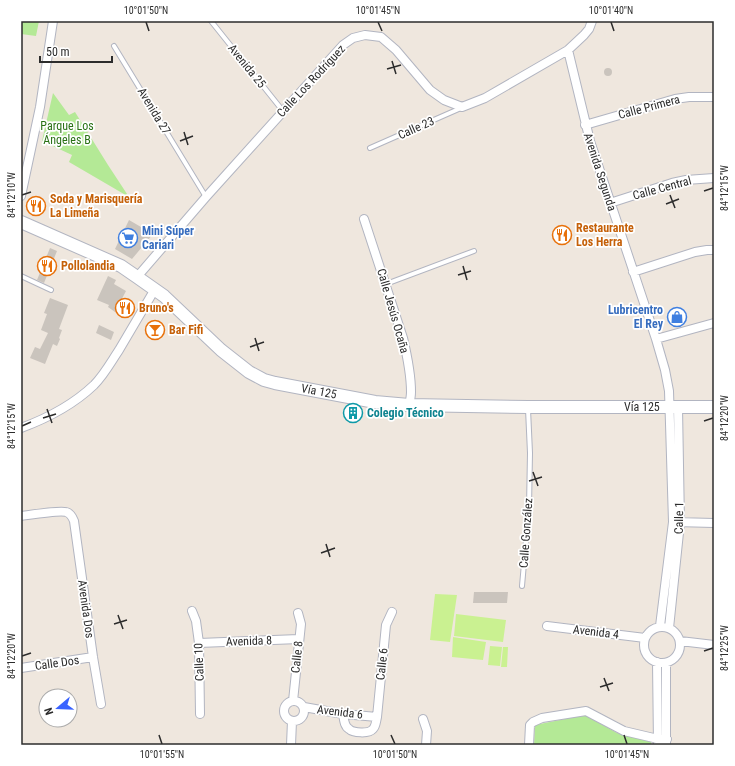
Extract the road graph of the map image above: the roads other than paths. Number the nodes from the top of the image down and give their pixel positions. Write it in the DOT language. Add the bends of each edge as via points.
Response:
graph roads {
  1 [pos="53,21"];
  2 [pos="211,21"];
  3 [pos="592,21"];
  4 [pos="114,46"];
  5 [pos="568,50"];
  6 [pos="714,97"];
  7 [pos="462,107"];
  8 [pos="283,111"];
  9 [pos="585,125"];
  10 [pos="370,148"];
  11 [pos="714,178"];
  12 [pos="21,196"];
  13 [pos="206,197"];
  14 [pos="610,203"];
  15 [pos="364,219"];
  16 [pos="21,222"];
  17 [pos="714,250"];
  18 [pos="474,251"];
  19 [pos="634,272"];
  20 [pos="21,276"];
  21 [pos="137,276"];
  22 [pos="386,284"];
  23 [pos="155,289"];
  24 [pos="51,290"];
  25 [pos="714,323"];
  26 [pos="656,339"];
  27 [pos="410,405"];
  28 [pos="528,407"];
  29 [pos="674,407"];
  30 [pos="714,407"];
  31 [pos="21,428"];
  32 [pos="21,516"];
  33 [pos="677,523"];
  34 [pos="714,523"];
  35 [pos="522,586"];
  36 [pos="192,611"];
  37 [pos="392,612"];
  38 [pos="298,613"];
  39 [pos="547,626"];
  40 [pos="660,626"];
  41 [pos="669,628"];
  42 [pos="645,638"];
  43 [pos="299,639"];
  44 [pos="680,642"];
  45 [pos="199,643"];
  46 [pos="714,645"];
  47 [pos="93,657"];
  48 [pos="657,662"];
  49 [pos="666,663"];
  50 [pos="21,668"];
  51 [pos="293,701"];
  52 [pos="101,704"];
  53 [pos="304,707"];
  54 [pos="200,714"];
  55 [pos="343,714"];
  56 [pos="376,716"];
  57 [pos="424,719"];
  58 [pos="292,721"];
  59 [pos="662,742"];
  60 [pos="291,745"];
  61 [pos="426,745"];
  62 [pos="529,745"];
  1 -- 12 [label="street" via="40,107"];
  2 -- 8 [label="lane, Avenida 25"];
  3 -- 5 [label="street" via="589,29"];
  4 -- 13 [label="lane, Avenida 27"];
  5 -- 7 [label="street" via="485,98"];
  5 -- 9 [label="street, Avenida Segunda"];
  6 -- 9 [label="street, Calle Primera" via="675,99"];
  7 -- 8 [label="street, Calle Los Rodríguez" via="444,100 430,90 396,50 381,37 365,35 353,38 343,45"];
  7 -- 10 [label="lane, Calle 23"];
  8 -- 13 [label="street, Calle Los Rodríguez"];
  9 -- 14 [label="street, Avenida Segunda"];
  11 -- 14 [label="street, Calle Central" via="672,183"];
  13 -- 21 [label="street, Calle Los Rodríguez"];
  14 -- 19 [label="street, Avenida Segunda"];
  15 -- 22 [label="street, Calle Jesús Ocaña"];
  16 -- 21 [label="main road, Vía 125" via="121,266"];
  17 -- 19 [label="street" via="695,252"];
  18 -- 22 [label="lane"];
  19 -- 26 [label="street, Avenida Segunda"];
  20 -- 24 [label="lane"];
  21 -- 23 [label="main road, Vía 125"];
  22 -- 27 [label="street, Calle Jesús Ocaña" via="406,352"];
  23 -- 27 [label="main road, Vía 125" via="221,350 249,372 264,380 375,402"];
  23 -- 31 [label="street" via="106,371 95,384 62,410"];
  25 -- 26 [label="street"];
  26 -- 29 [label="street, Avenida Segunda"];
  27 -- 28 [label="main road, Vía 125"];
  28 -- 29 [label="main road, Vía 125"];
  28 -- 35 [label="lane, Calle González" via="529,491"];
  29 -- 30 [label="main road, Vía 125"];
  29 -- 33 [label="street, Calle 1"];
  32 -- 47 [label="street, Avenida Dos" via="62,511 72,517"];
  33 -- 34 [label="street"];
  33 -- 40 [label="street, Calle 1"];
  33 -- 41 [label="street, Calle 1"];
  36 -- 45 [label="street, Calle 10"];
  37 -- 56 [label="street, Calle 6" via="386,625"];
  38 -- 43 [label="street, Calle 8" via="301,624"];
  39 -- 42 [label="street, Avenida 4"];
  40 -- 41 [label="street"];
  40 -- 42 [label="street" via="651,630"];
  41 -- 44 [label="street" via="676,633"];
  42 -- 48 [label="street" via="647,656"];
  43 -- 45 [label="street, Avenida 8"];
  43 -- 51 [label="street, Calle 8"];
  44 -- 46 [label="street"];
  44 -- 49 [label="street" via="676,657"];
  45 -- 54 [label="street, Calle 10"];
  47 -- 50 [label="street, Calle Dos"];
  47 -- 52 [label="street, Avenida Dos"];
  48 -- 49 [label="street"];
  48 -- 59 [label="street"];
  49 -- 59 [label="street"];
  51 -- 53 [label="street" via="300,702"];
  51 -- 58 [label="street" via="287,704 284,710 288,719"];
  53 -- 55 [label="street, Avenida 6"];
  53 -- 58 [label="street" via="303,717"];
  55 -- 56 [label="street, Avenida 6"];
  55 -- 56 [label="street" via="349,729 364,733 373,730"];
  57 -- 61 [label="street"];
  58 -- 60 [label="street"];
  59 -- 62 [label="street" via="624,731 586,711 542,718 534,722 530,725"];
}
